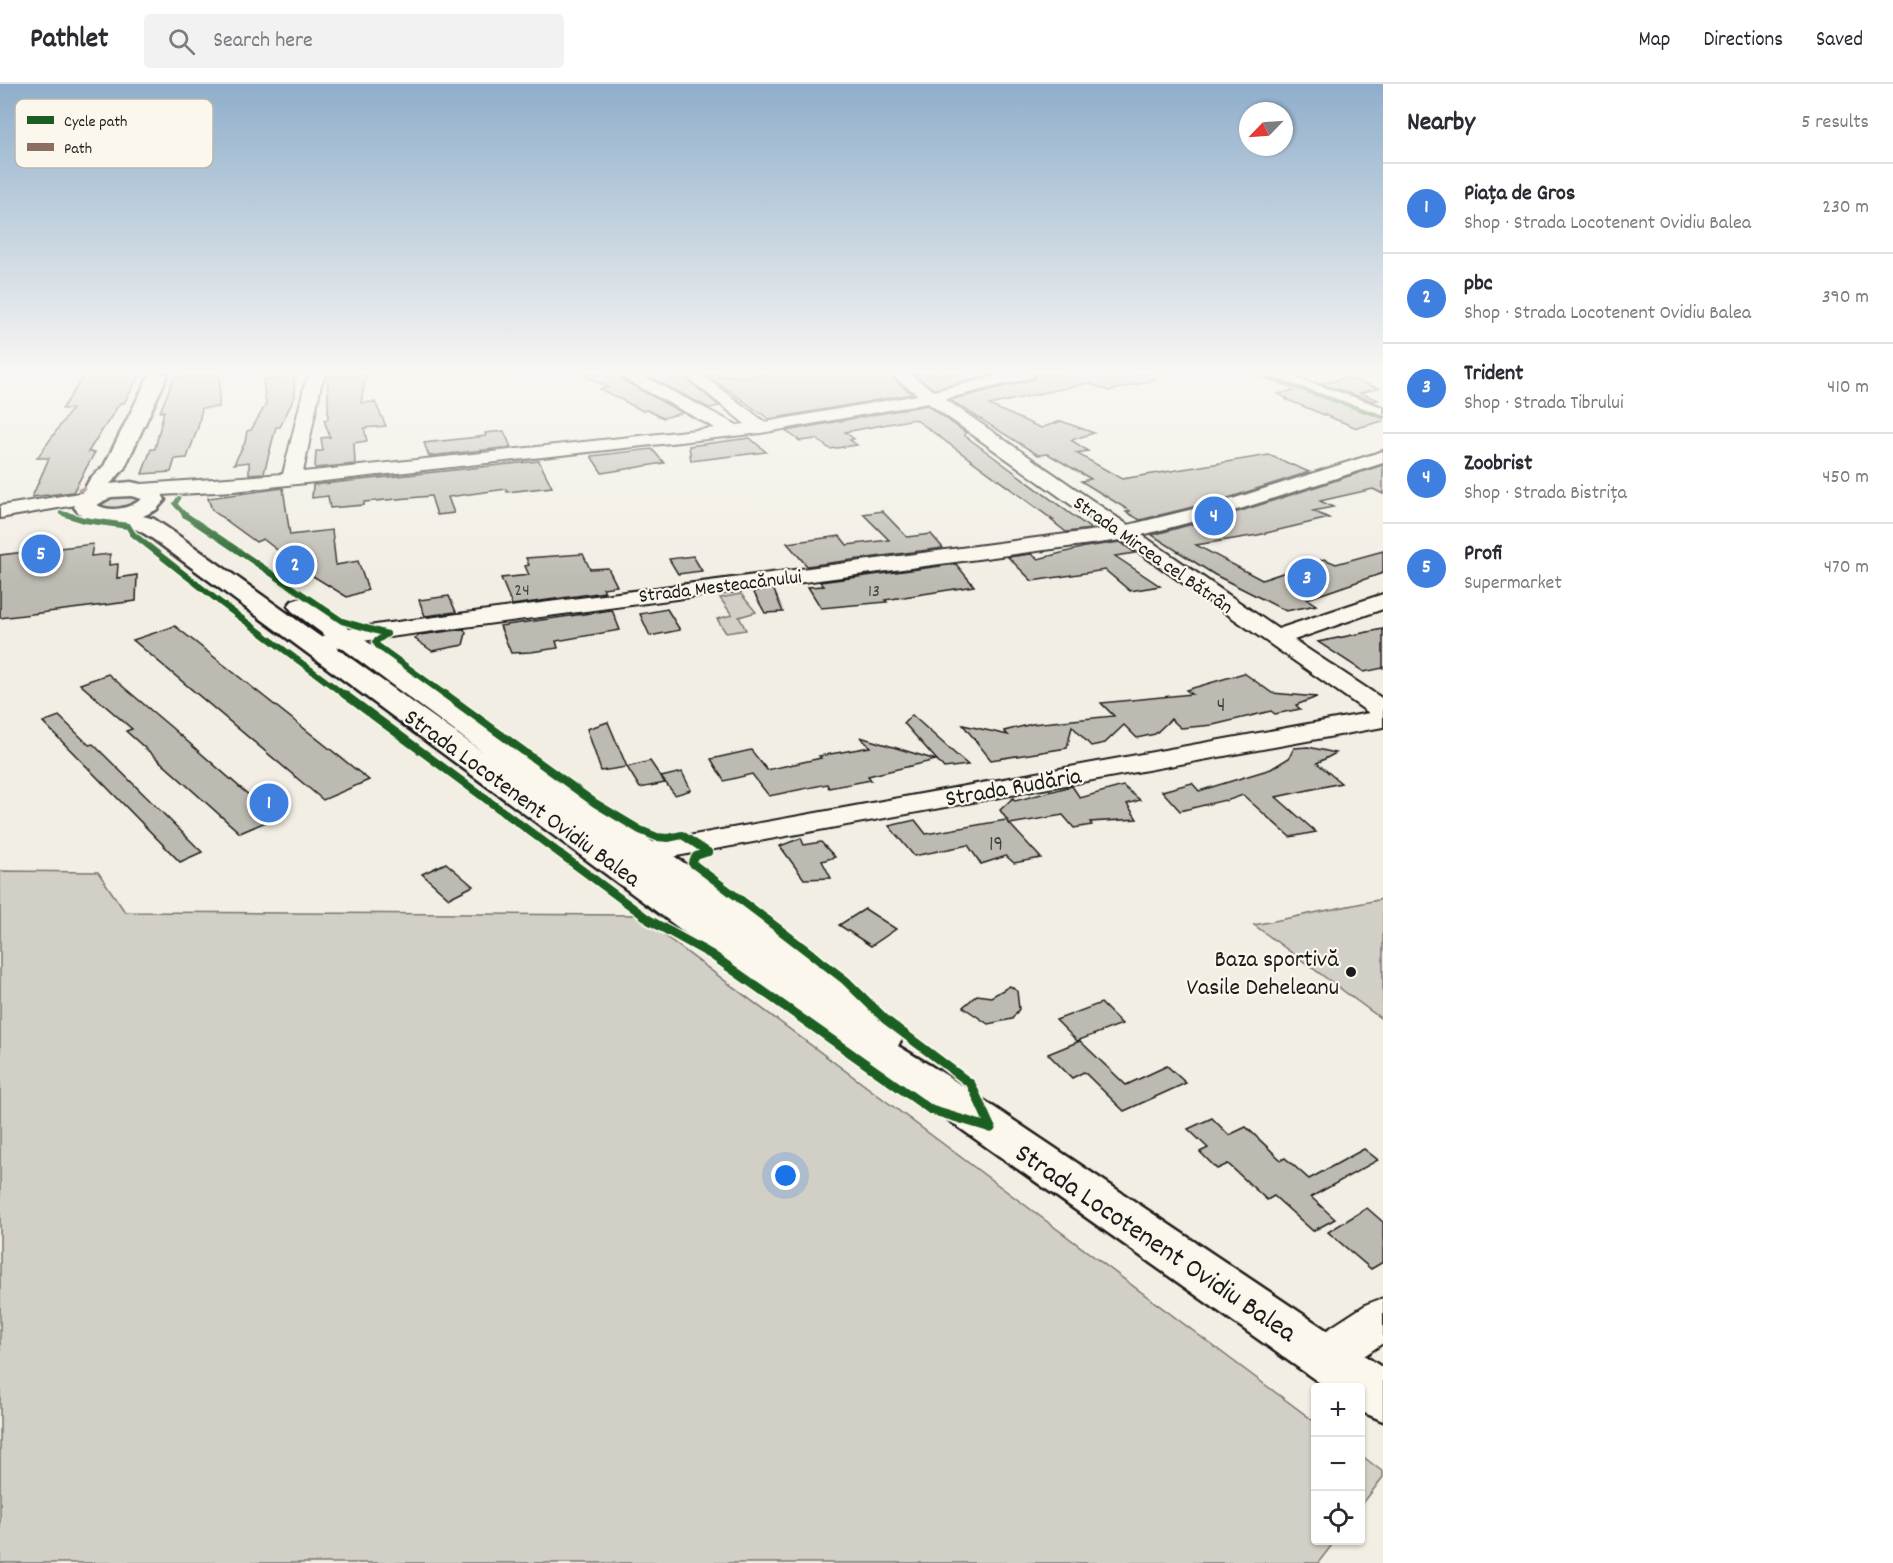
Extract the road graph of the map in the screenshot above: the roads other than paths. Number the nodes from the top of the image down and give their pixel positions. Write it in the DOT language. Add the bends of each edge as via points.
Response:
graph roads {
  1 [pos="126,443"];
  2 [pos="300,443"];
  3 [pos="622,443"];
  4 [pos="998,443"];
  5 [pos="1383,457"];
  6 [pos="113,469"];
  7 [pos="292,478"];
  8 [pos="145,495"];
  9 [pos="91,501"];
  10 [pos="2,511"];
  11 [pos="114,515"];
  12 [pos="1123,532"];
  13 [pos="1383,601"];
  14 [pos="1275,638"];
  15 [pos="333,642"];
  16 [pos="1383,711"];
  17 [pos="1383,719"];
  18 [pos="644,853"];
  19 [pos="931,1086"];
  20 [pos="1383,1318"];
  21 [pos="1326,1356"];
  22 [pos="1383,1397"];
  1 -- 6 [label="main road"];
  2 -- 7 [label="street"];
  3 -- 7 [label="street"];
  4 -- 12 [label="street, Strada Mircea cel Bătrân"];
  5 -- 12 [label="street, Strada Mesteacănului" via="1233,505"];
  6 -- 8 [label="main road, Strada Locotenent Ovidiu Balea" via="123,485"];
  6 -- 9 [label="main road" via="98,484"];
  7 -- 8 [label="street"];
  8 -- 9 [label="main road" via="112,491"];
  8 -- 11 [label="main road" via="138,510"];
  8 -- 15 [label="main road, Strada Locotenent Ovidiu Balea"];
  9 -- 10 [label="street"];
  9 -- 11 [label="main road, Strada Locotenent Ovidiu Balea" via="95,514"];
  11 -- 15 [label="main road, Strada Locotenent Ovidiu Balea" via="137,520 153,529"];
  12 -- 14 [label="street, Strada Mircea cel Bătrân"];
  12 -- 15 [label="street, Strada Mesteacănului" via="493,615"];
  13 -- 14 [label="street"];
  14 -- 16 [label="street, Strada Mircea cel Bătrân"];
  15 -- 18 [label="main road, Strada Locotenent Ovidiu Balea"];
  15 -- 19 [label="main road, Strada Locotenent Ovidiu Balea" via="490,774 859,1041"];
  17 -- 18 [label="street, Strada Rudăria"];
  18 -- 19 [label="main road, Strada Locotenent Ovidiu Balea" via="756,928 830,986"];
  19 -- 21 [label="main road, Strada Locotenent Ovidiu Balea"];
  20 -- 21 [label="street"];
  21 -- 22 [label="main road, Strada Locotenent Ovidiu Balea"];
}
